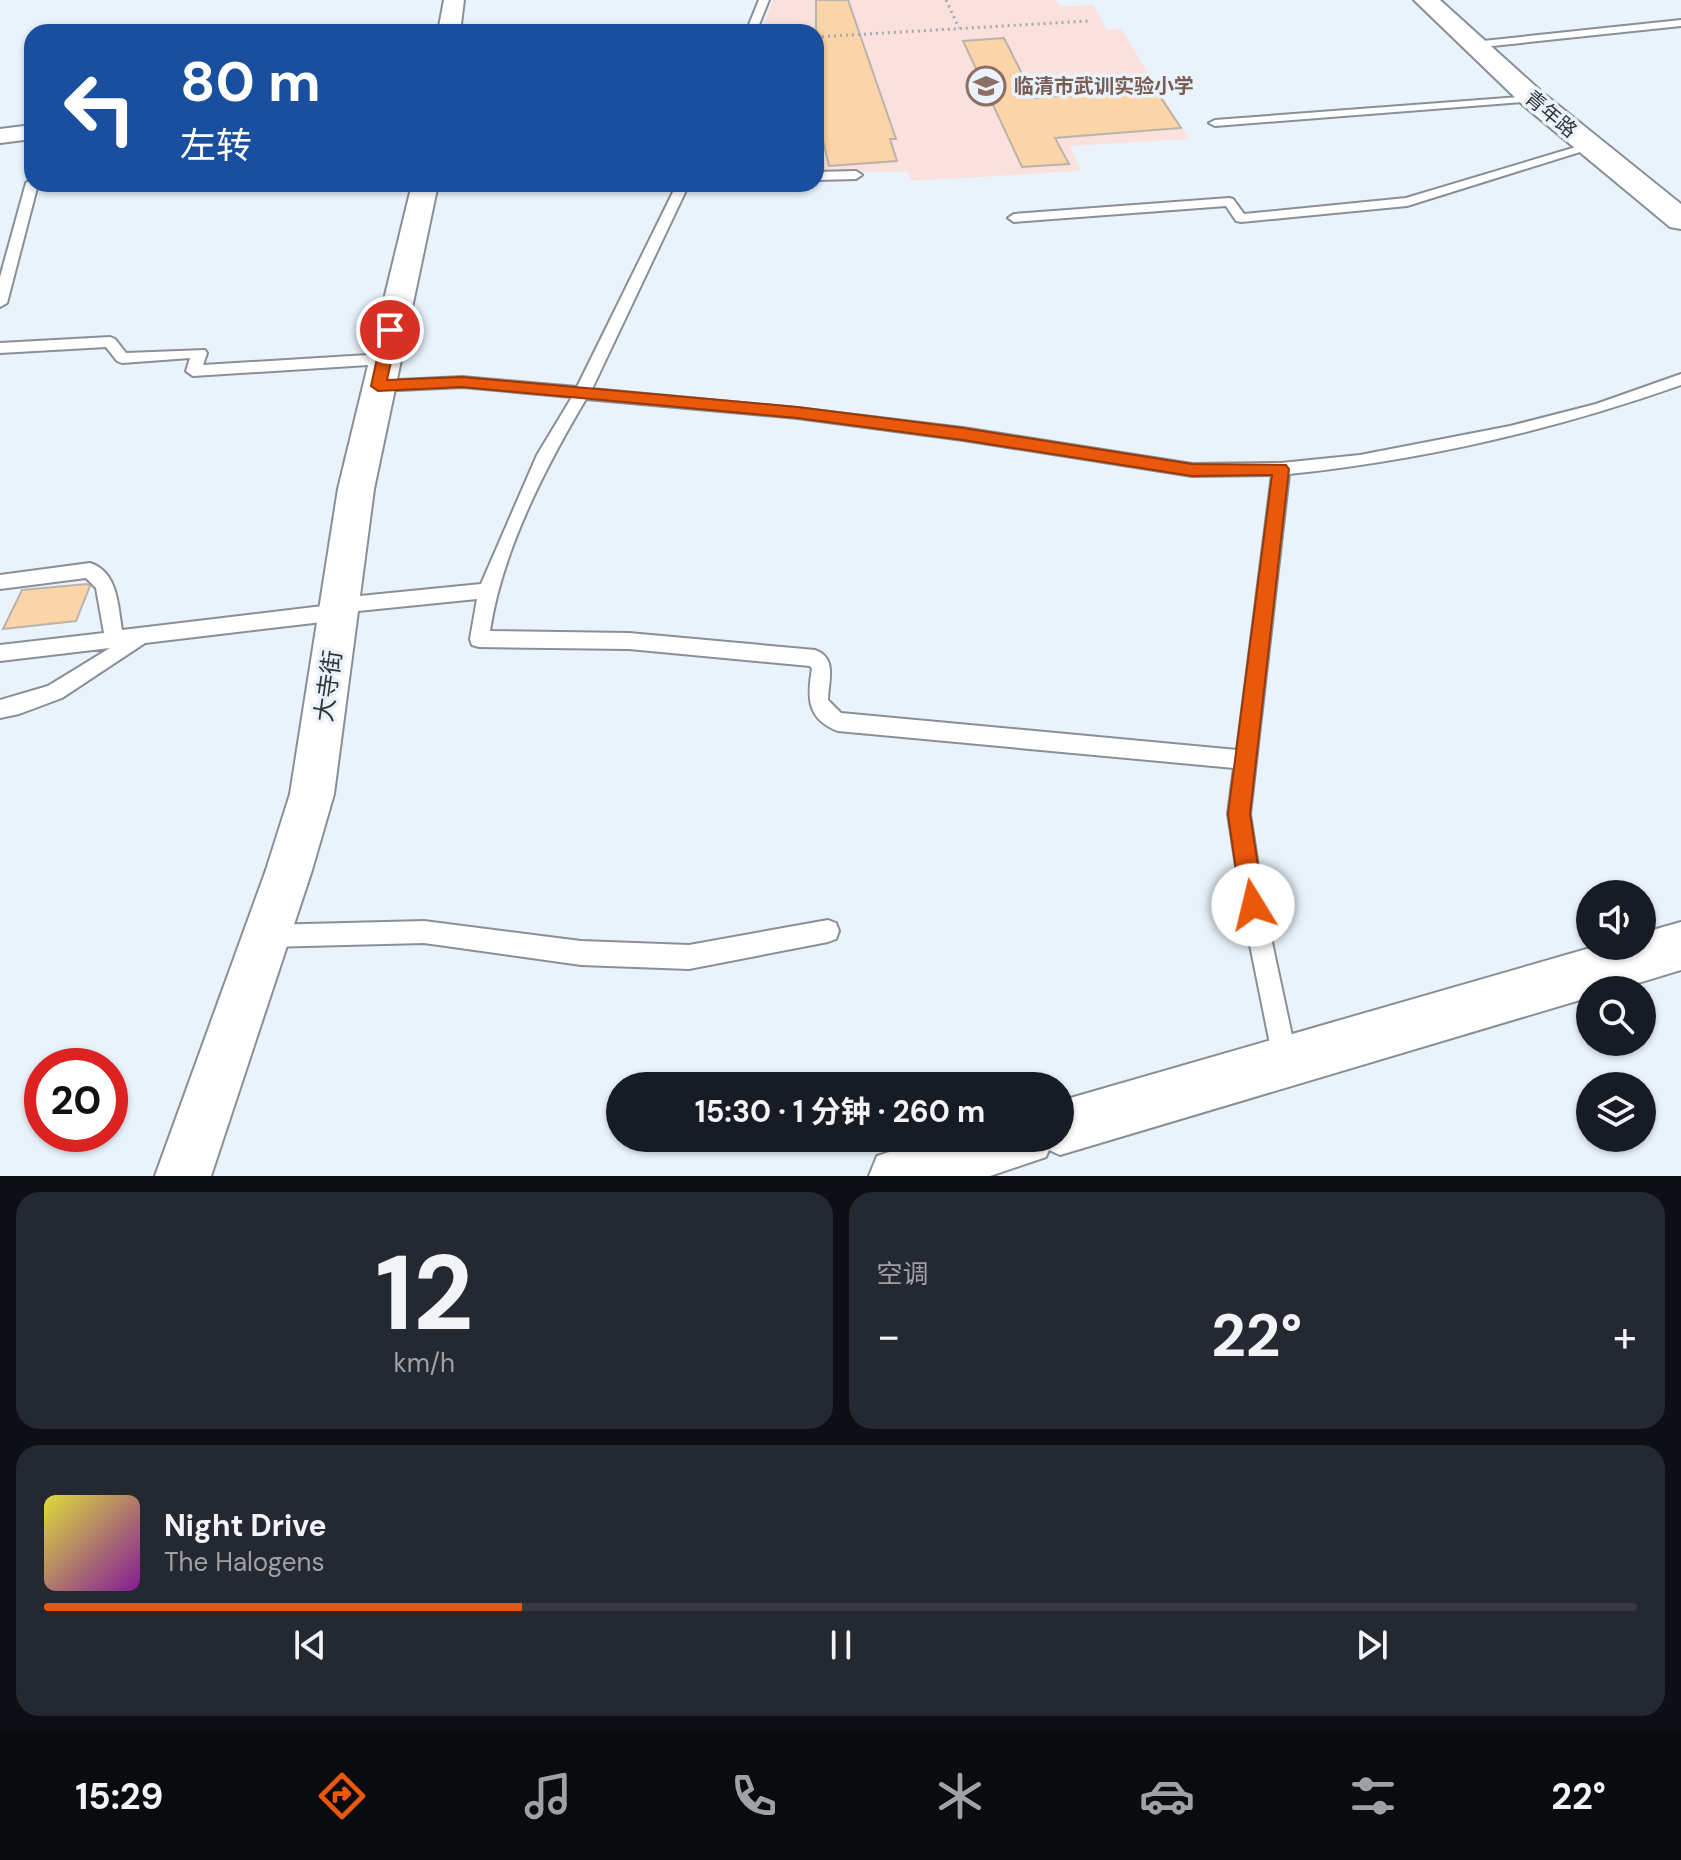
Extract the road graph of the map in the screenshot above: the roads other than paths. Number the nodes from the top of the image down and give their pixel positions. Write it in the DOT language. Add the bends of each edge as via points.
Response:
graph roads {
  1 [pos="454,0"];
  2 [pos="764,0"];
  3 [pos="1426,0"];
  4 [pos="1681,23"];
  5 [pos="450,24"];
  6 [pos="754,24"];
  7 [pos="1473,45"];
  8 [pos="1533,99"];
  9 [pos="1215,123"];
  10 [pos="24,133"];
  11 [pos="0,136"];
  12 [pos="1590,147"];
  13 [pos="856,175"];
  14 [pos="824,176"];
  15 [pos="30,192"];
  16 [pos="423,192"];
  17 [pos="679,192"];
  18 [pos="1014,218"];
  19 [pos="1681,220"];
  20 [pos="0,303"];
  21 [pos="0,348"];
  22 [pos="381,372"];
  23 [pos="1681,379"];
  24 [pos="582,393"];
  25 [pos="1281,469"];
  26 [pos="0,582"];
  27 [pos="487,591"];
  28 [pos="339,608"];
  29 [pos="143,635"];
  30 [pos="114,639"];
  31 [pos="0,653"];
  32 [pos="0,709"];
  33 [pos="1246,760"];
  34 [pos="828,931"];
  35 [pos="267,936"];
  36 [pos="1681,946"];
  37 [pos="1286,1062"];
  38 [pos="1074,1124"];
  39 [pos="979,1152"];
  40 [pos="183,1176"];
  41 [pos="897,1176"];
  1 -- 5 [label="street"];
  2 -- 6 [label="lane"];
  3 -- 7 [label="street, 青年路"];
  4 -- 7 [label="lane"];
  7 -- 8 [label="street, 青年路"];
  8 -- 9 [label="lane"];
  8 -- 12 [label="street, 青年路"];
  10 -- 11 [label="street"];
  12 -- 18 [label="lane" via="1407,202 1360,209 1241,218 1229,202"];
  12 -- 19 [label="street, 青年路"];
  13 -- 14 [label="lane"];
  15 -- 20 [label="lane"];
  16 -- 22 [label="street, 大寺街"];
  17 -- 24 [label="lane"];
  21 -- 22 [label="lane" via="110,342 122,358 200,353 193,371"];
  22 -- 24 [label="lane"];
  22 -- 28 [label="street, 大寺街" via="356,489"];
  23 -- 25 [label="lane" via="1510,432 1360,461"];
  24 -- 25 [label="lane" via="827,416 1192,470"];
  24 -- 27 [label="lane" via="545,455"];
  25 -- 33 [label="lane"];
  26 -- 30 [label="lane" via="90,570 105,585"];
  27 -- 28 [label="lane"];
  27 -- 33 [label="lane" via="479,639 629,641 815,658 822,668 817,703 822,714 838,722"];
  28 -- 29 [label="lane"];
  28 -- 35 [label="street, 大寺街" via="312,794"];
  29 -- 30 [label="lane"];
  29 -- 32 [label="lane" via="51,694"];
  30 -- 31 [label="lane"];
  33 -- 37 [label="lane" via="1239,814"];
  34 -- 35 [label="lane" via="689,957 581,953 424,932"];
  35 -- 40 [label="street, 大寺街"];
  36 -- 37 [label="street"];
  37 -- 38 [label="street"];
  39 -- 41 [label="street"];
}
